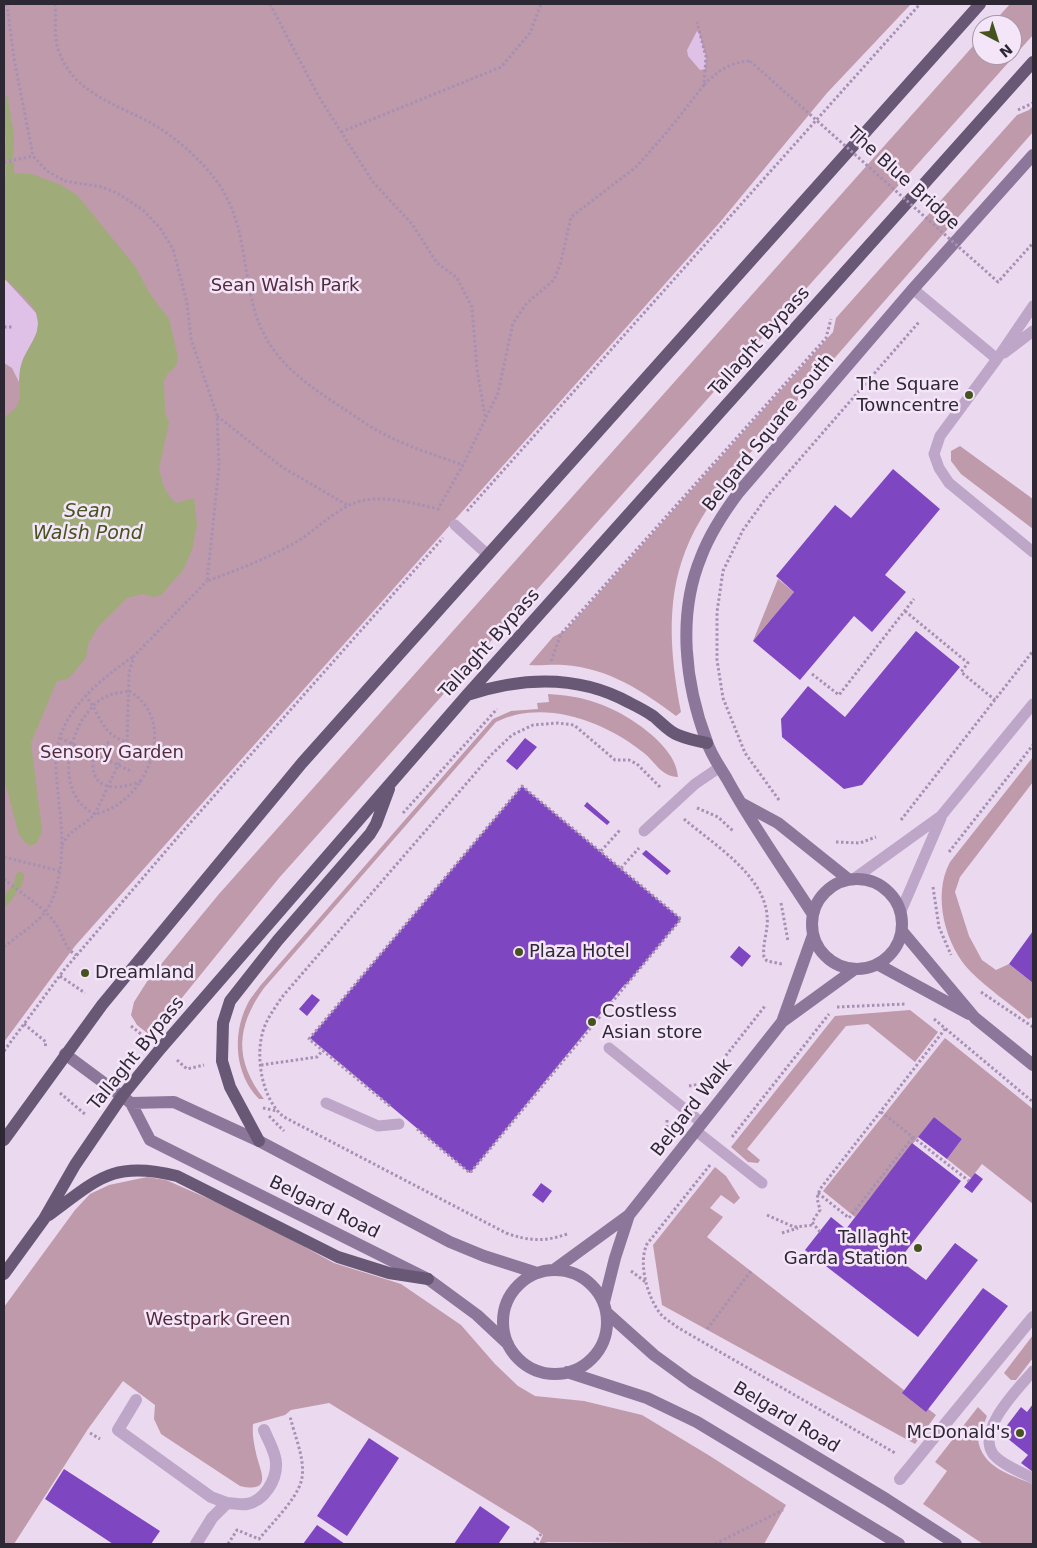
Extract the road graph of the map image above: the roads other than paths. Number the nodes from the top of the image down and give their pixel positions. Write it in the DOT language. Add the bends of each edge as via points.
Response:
graph roads {
  1 [pos="980,4"];
  2 [pos="1033,62"];
  3 [pos="1033,155"];
  4 [pos="913,289"];
  5 [pos="1033,306"];
  6 [pos="1033,314"];
  7 [pos="1022,320"];
  8 [pos="1033,331"];
  9 [pos="997,359"];
  10 [pos="455,525"];
  11 [pos="1033,552"];
  12 [pos="488,555"];
  13 [pos="467,695"];
  14 [pos="1033,704"];
  15 [pos="707,743"];
  16 [pos="720,767"];
  17 [pos="391,782"];
  18 [pos="739,802"];
  19 [pos="941,816"];
  20 [pos="644,831"];
  21 [pos="852,878"];
  22 [pos="901,911"];
  23 [pos="812,912"];
  24 [pos="902,931"];
  25 [pos="812,934"];
  26 [pos="877,964"];
  27 [pos="855,969"];
  28 [pos="976,1018"];
  29 [pos="782,1022"];
  30 [pos="610,1048"];
  31 [pos="65,1054"];
  32 [pos="1033,1065"];
  33 [pos="126,1100"];
  34 [pos="326,1103"];
  35 [pos="401,1121"];
  36 [pos="699,1127"];
  37 [pos="4,1140"];
  38 [pos="259,1141"];
  39 [pos="762,1183"];
  40 [pos="629,1215"];
  41 [pos="44,1219"];
  42 [pos="555,1269"];
  43 [pos="537,1273"];
  44 [pos="4,1274"];
  45 [pos="428,1279"];
  46 [pos="605,1307"];
  47 [pos="1033,1317"];
  48 [pos="508,1344"];
  49 [pos="1033,1371"];
  50 [pos="567,1372"];
  51 [pos="136,1400"];
  52 [pos="264,1430"];
  53 [pos="1033,1478"];
  54 [pos="900,1479"];
  55 [pos="227,1503"];
  56 [pos="196,1544"];
  57 [pos="900,1544"];
  58 [pos="956,1544"];
  1 -- 12 [label="main road"];
  2 -- 13 [label="main road, Tallaght Bypass"];
  3 -- 4 [label="street, Belgard Square South"];
  4 -- 9 [label="lane"];
  4 -- 15 [label="street, Belgard Square South" via="739,492 716,524 701,556 691,584 687,640 693,696"];
  5 -- 7 [label="lane"];
  6 -- 7 [label="lane"];
  7 -- 9 [label="lane"];
  8 -- 9 [label="lane"];
  9 -- 11 [label="lane" via="940,436 934,454 949,483"];
  10 -- 12 [label="lane"];
  12 -- 31 [label="main road" via="296,770"];
  13 -- 15 [label="main road" via="497,685 538,681 580,683 630,703 676,735"];
  13 -- 17 [label="main road, Tallaght Bypass"];
  14 -- 19 [label="lane"];
  15 -- 16 [label="street, Belgard Square South"];
  16 -- 18 [label="street, Belgard Square South"];
  16 -- 20 [label="lane" via="695,784"];
  17 -- 33 [label="main road, Tallaght Bypass" via="161,1048"];
  17 -- 38 [label="main road" via="370,834 278,940 230,1002 222,1023 222,1060 230,1087"];
  18 -- 21 [label="street" via="778,823"];
  18 -- 23 [label="street, Belgard Square South"];
  19 -- 21 [label="lane"];
  19 -- 22 [label="lane"];
  21 -- 22 [label="street" via="871,880 884,887 895,898"];
  21 -- 23 [label="street" via="825,891"];
  22 -- 24 [label="street"];
  23 -- 25 [label="street"];
  24 -- 26 [label="street" via="894,950"];
  24 -- 28 [label="street"];
  25 -- 27 [label="street" via="828,958 843,967"];
  25 -- 29 [label="street, Belgard Walk"];
  26 -- 27 [label="street"];
  26 -- 28 [label="street"];
  27 -- 29 [label="street, Belgard Walk"];
  28 -- 32 [label="street"];
  29 -- 36 [label="street, Belgard Walk"];
  30 -- 36 [label="lane"];
  31 -- 33 [label="street, Belgard Road"];
  31 -- 37 [label="main road"];
  33 -- 38 [label="street, Belgard Road" via="174,1102"];
  33 -- 41 [label="main road, Tallaght Bypass" via="101,1127"];
  33 -- 45 [label="street, Belgard Road" via="150,1140"];
  34 -- 35 [label="lane" via="378,1126"];
  36 -- 39 [label="lane"];
  36 -- 40 [label="street, Belgard Walk"];
  38 -- 43 [label="street, Belgard Road" via="450,1242"];
  40 -- 42 [label="street, Belgard Walk"];
  40 -- 46 [label="street, Belgard Walk" via="615,1258"];
  41 -- 44 [label="main road, Tallaght Bypass"];
  41 -- 45 [label="main road" via="98,1178 131,1169 157,1171 177,1176 338,1257 389,1273"];
  42 -- 43 [label="street, Belgard Road"];
  42 -- 46 [label="street, Belgard Road" via="580,1276 594,1288"];
  43 -- 48 [label="street, Belgard Road" via="524,1281 508,1301 504,1317"];
  45 -- 48 [label="street, Belgard Road" via="476,1314"];
  46 -- 50 [label="street, Belgard Road" via="606,1328 597,1352 583,1366"];
  46 -- 58 [label="street, Belgard Road" via="654,1355 691,1382"];
  47 -- 54 [label="street"];
  48 -- 50 [label="street, Belgard Road" via="518,1358 532,1368 546,1373"];
  49 -- 53 [label="lane" via="992,1424 988,1438 994,1455"];
  50 -- 57 [label="street, Belgard Road" via="647,1398 697,1422"];
  51 -- 55 [label="street" via="118,1430 211,1497"];
  52 -- 55 [label="street" via="276,1462 268,1490 246,1505"];
  55 -- 56 [label="street" via="212,1518"];
}
